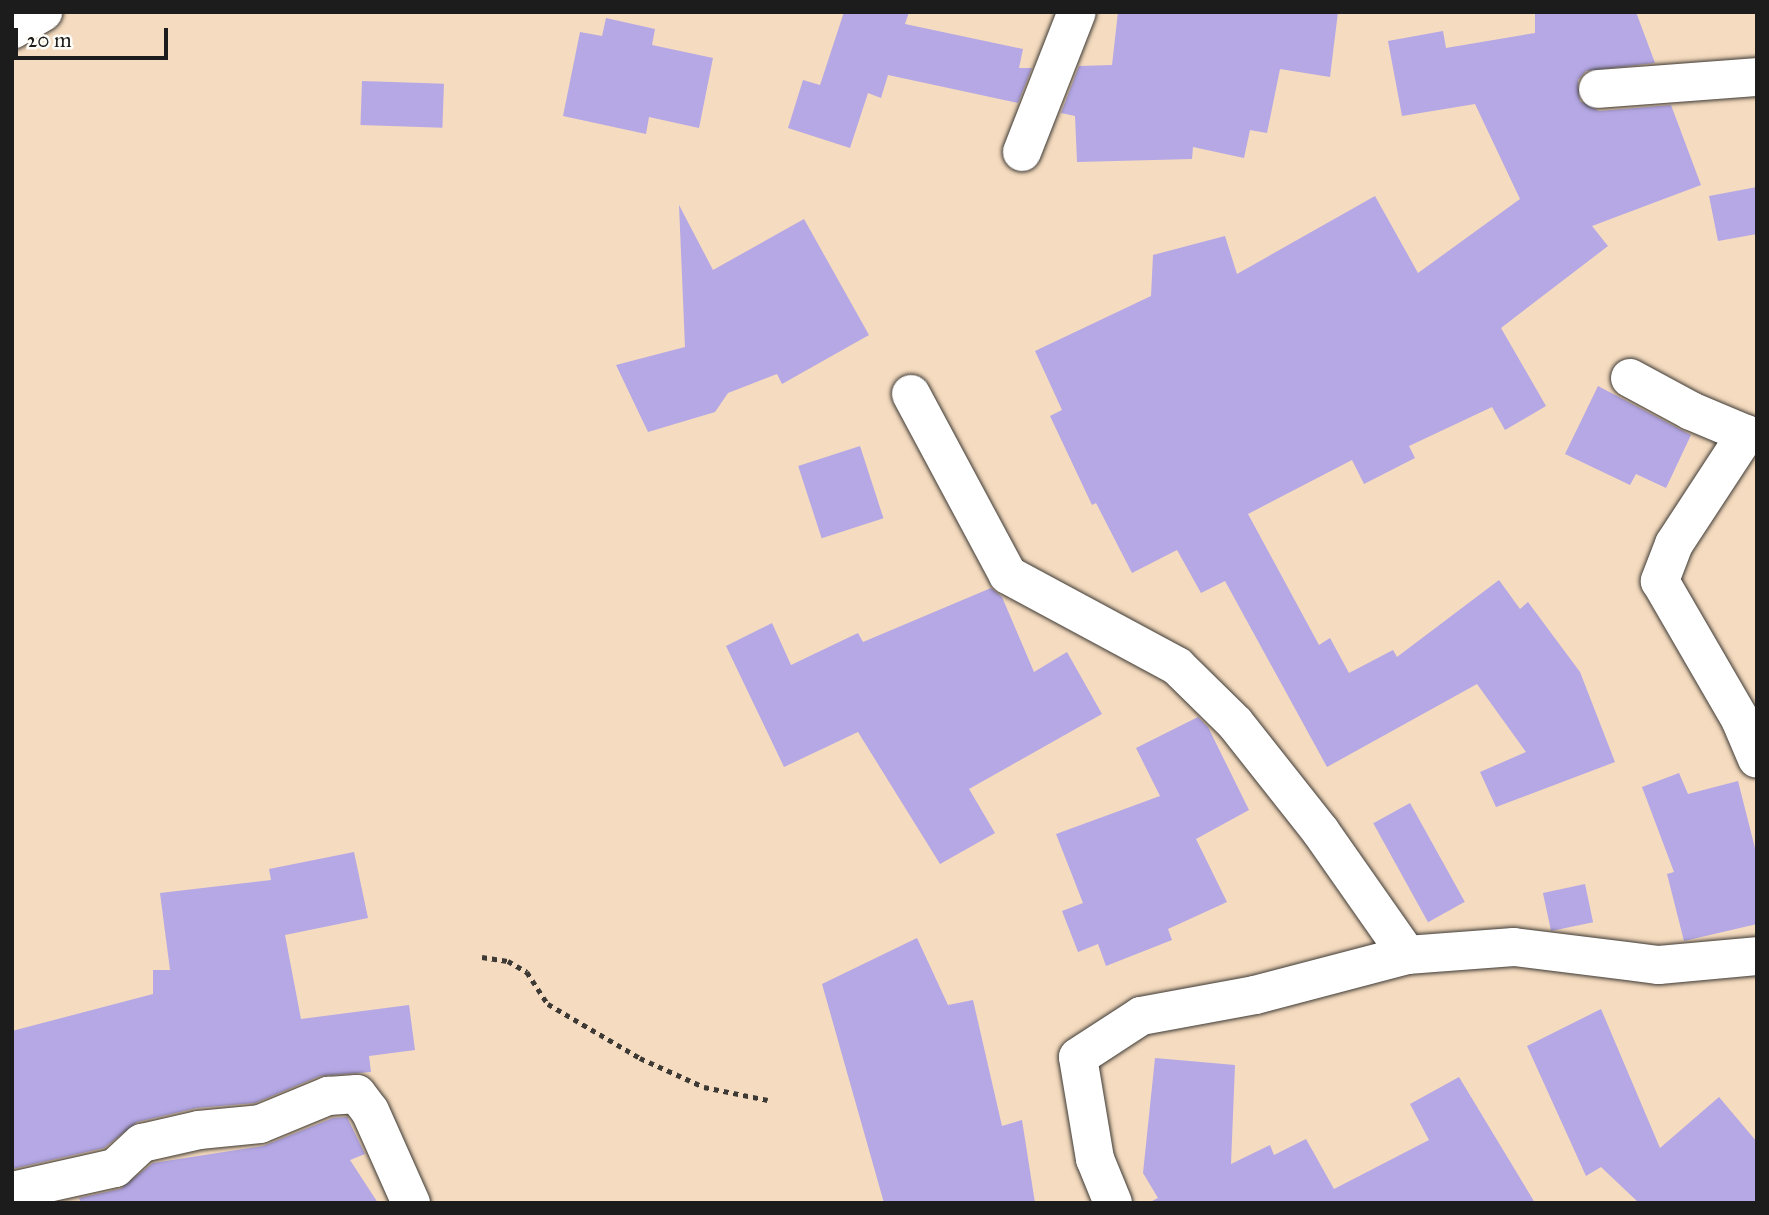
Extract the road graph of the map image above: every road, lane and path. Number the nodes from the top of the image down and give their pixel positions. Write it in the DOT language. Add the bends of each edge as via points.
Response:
graph roads {
  1 [pos="43,12"];
  2 [pos="1077,12"];
  3 [pos="12,30"];
  4 [pos="1757,77"];
  5 [pos="1598,89"];
  6 [pos="1022,152"];
  7 [pos="1630,378"];
  8 [pos="911,394"];
  9 [pos="1757,760"];
  10 [pos="1407,956"];
  11 [pos="1757,956"];
  12 [pos="482,957"];
  13 [pos="768,1100"];
  14 [pos="12,1191"];
  15 [pos="411,1203"];
  16 [pos="1113,1203"];
  1 -- 3 [label="street"];
  2 -- 6 [label="street"];
  4 -- 5 [label="street"];
  7 -- 9 [label="street" via="1746,434 1674,544 1660,580 1740,719"];
  8 -- 10 [label="street" via="1008,575 1056,605 1177,666 1235,723 1321,832"];
  10 -- 11 [label="street" via="1514,947 1660,965"];
  10 -- 16 [label="street" via="1255,995 1142,1016 1078,1057 1095,1159"];
  12 -- 13 [label="path" via="508,961 527,972 548,1004 640,1058 704,1087"];
  14 -- 15 [label="street" via="115,1168 142,1143 199,1129 260,1124 328,1096 357,1094 370,1111"];
}
